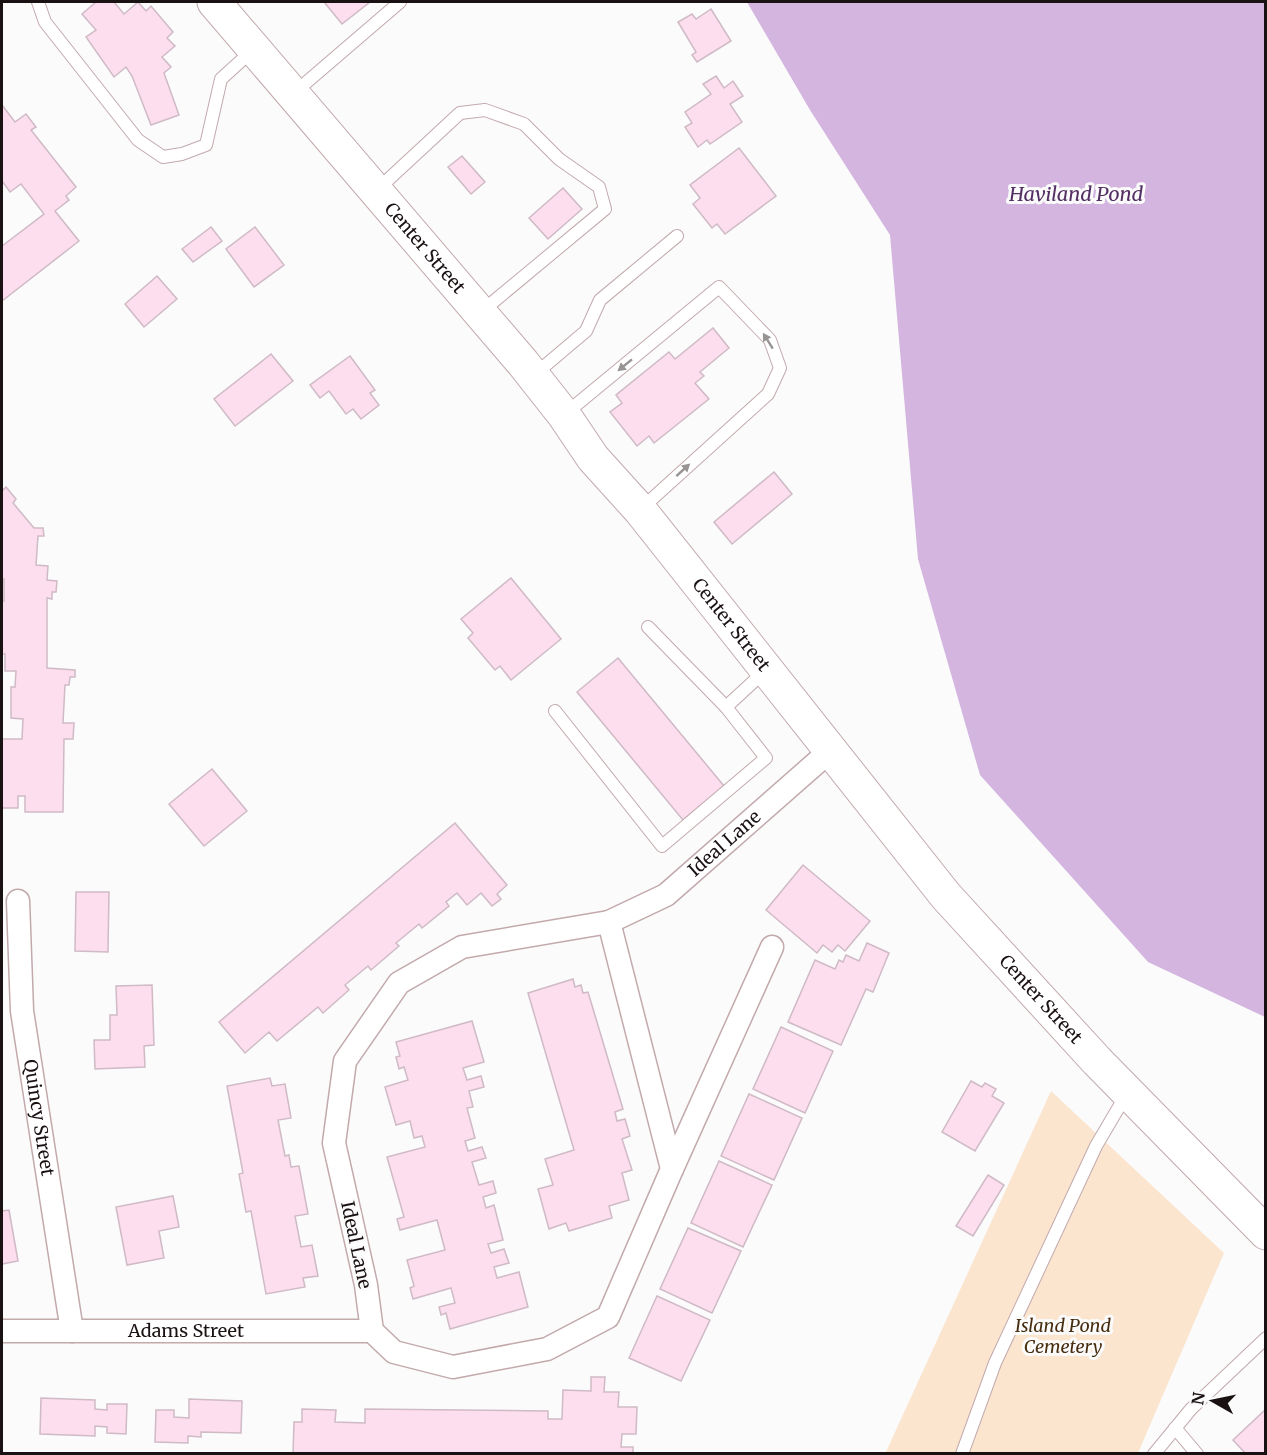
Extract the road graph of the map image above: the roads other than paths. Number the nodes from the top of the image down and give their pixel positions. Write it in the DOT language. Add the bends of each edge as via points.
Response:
graph roads {
  1 [pos="38,2"];
  2 [pos="214,2"];
  3 [pos="400,2"];
  4 [pos="255,48"];
  5 [pos="294,94"];
  6 [pos="376,191"];
  7 [pos="677,236"];
  8 [pos="480,312"];
  9 [pos="534,376"];
  10 [pos="564,415"];
  11 [pos="640,510"];
  12 [pos="648,627"];
  13 [pos="767,669"];
  14 [pos="726,707"];
  15 [pos="555,711"];
  16 [pos="831,750"];
  17 [pos="18,901"];
  18 [pos="609,922"];
  19 [pos="772,947"];
  20 [pos="12,1011"];
  21 [pos="1128,1093"];
  22 [pos="672,1169"];
  23 [pos="1266,1233"];
  24 [pos="2,1331"];
  25 [pos="72,1331"];
  26 [pos="372,1331"];
  27 [pos="1263,1344"];
  28 [pos="1175,1428"];
  29 [pos="962,1454"];
  30 [pos="1154,1454"];
  31 [pos="1197,1454"];
  1 -- 4 [label="lane" via="45,22 138,140 163,157 206,145 221,80"];
  2 -- 4 [label="main road, Center Street"];
  3 -- 5 [label="lane"];
  4 -- 5 [label="main road, Center Street"];
  5 -- 6 [label="main road, Center Street"];
  6 -- 8 [label="main road, Center Street"];
  6 -- 8 [label="lane" via="460,113 485,110 524,124 559,159 599,186 605,209"];
  7 -- 9 [label="lane" via="600,300 586,332"];
  8 -- 9 [label="main road, Center Street"];
  9 -- 10 [label="main road, Center Street"];
  10 -- 11 [label="main road, Center Street" via="593,458"];
  11 -- 10 [label="lane, one-way" via="768,394 780,368 770,340 719,287"];
  11 -- 13 [label="main road, Center Street"];
  12 -- 14 [label="lane"];
  13 -- 14 [label="lane"];
  13 -- 16 [label="main road, Center Street"];
  14 -- 15 [label="lane" via="766,758 662,846"];
  16 -- 18 [label="street, Ideal Lane" via="666,895"];
  16 -- 21 [label="main road, Center Street" via="946,896"];
  17 -- 20 [label="street, Quincy Street"];
  18 -- 22 [label="street"];
  18 -- 26 [label="street, Ideal Lane" via="462,947 399,983 345,1060 334,1143 366,1285"];
  19 -- 22 [label="street"];
  20 -- 25 [label="street, Quincy Street"];
  21 -- 23 [label="main road, Center Street"];
  21 -- 29 [label="lane" via="1096,1146 995,1363"];
  22 -- 26 [label="street" via="608,1317 546,1349 453,1367 394,1352"];
  24 -- 25 [label="street, Adams Street"];
  25 -- 26 [label="street, Adams Street"];
  27 -- 28 [label="lane"];
  28 -- 30 [label="lane"];
  28 -- 31 [label="lane"];
}
